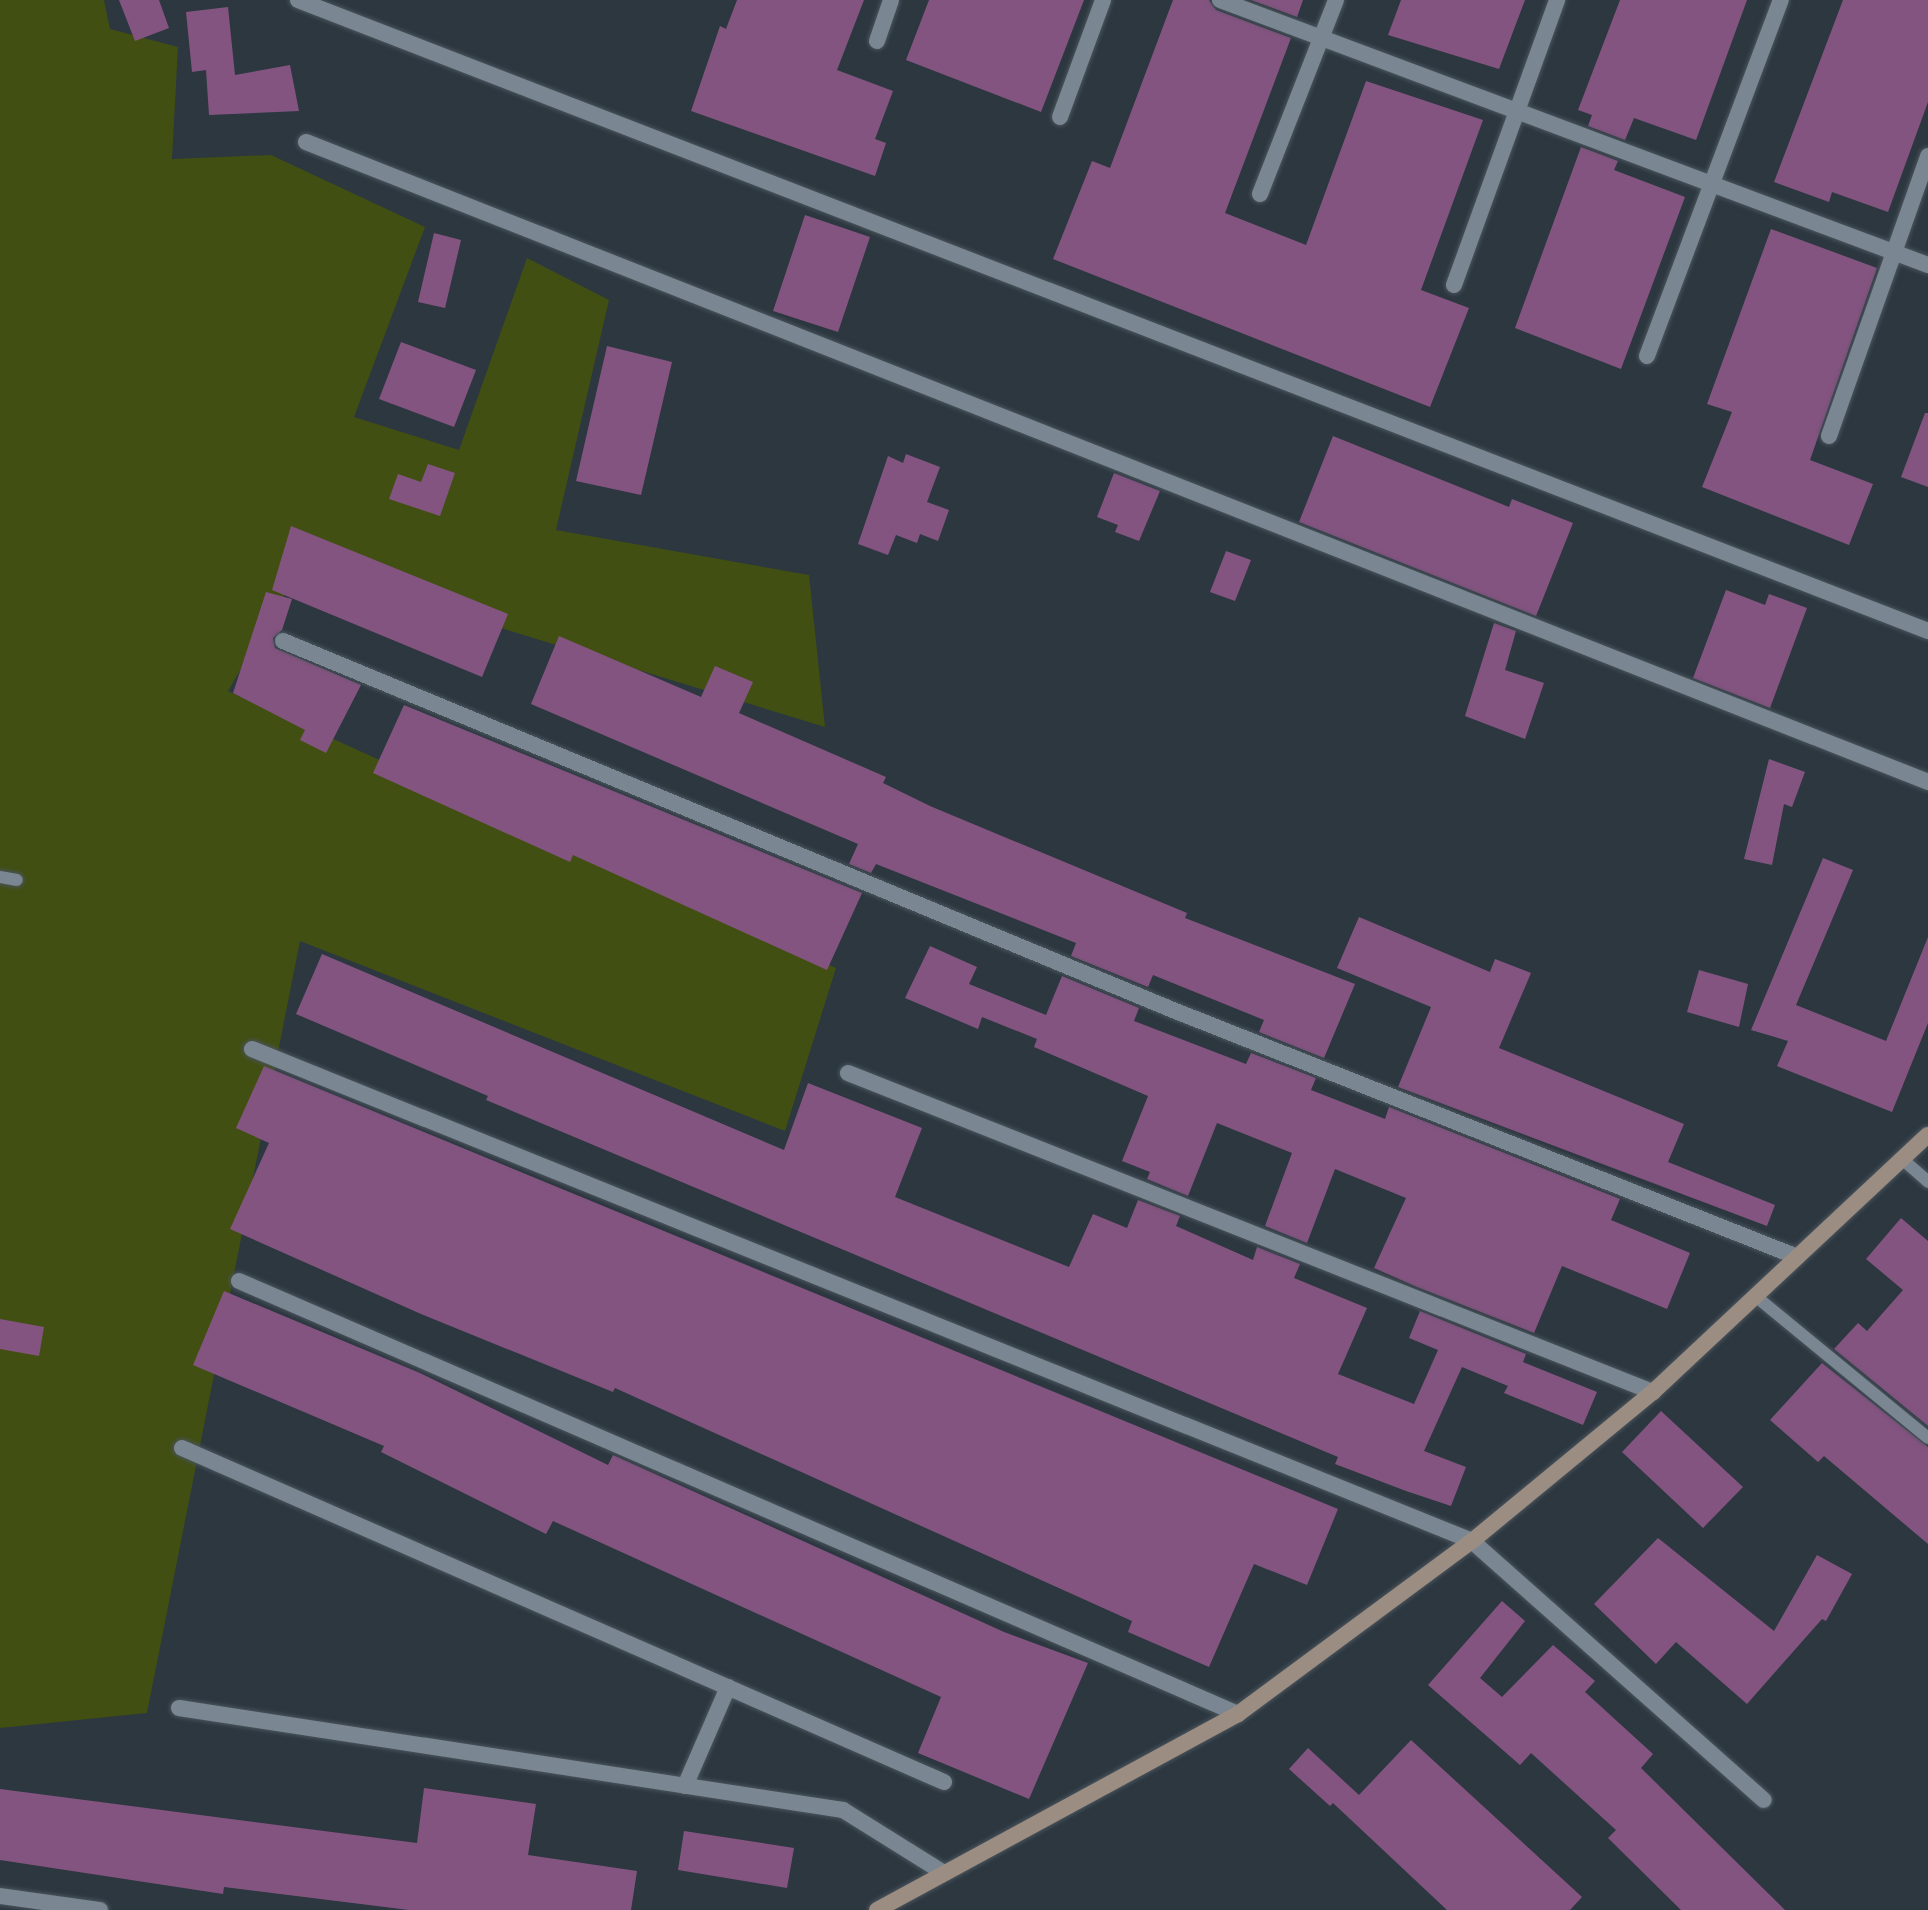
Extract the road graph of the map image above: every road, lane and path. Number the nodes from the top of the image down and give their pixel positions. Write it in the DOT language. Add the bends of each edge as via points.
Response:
graph roads {
  1 [pos="298,0"];
  2 [pos="891,0"];
  3 [pos="1103,0"];
  4 [pos="1220,0"];
  5 [pos="1336,0"];
  6 [pos="1557,0"];
  7 [pos="1781,0"];
  8 [pos="1322,38"];
  9 [pos="877,41"];
  10 [pos="1515,110"];
  11 [pos="1060,117"];
  12 [pos="306,142"];
  13 [pos="1928,156"];
  14 [pos="1714,185"];
  15 [pos="1260,194"];
  16 [pos="1892,251"];
  17 [pos="1928,265"];
  18 [pos="1454,285"];
  19 [pos="1647,356"];
  20 [pos="1829,436"];
  21 [pos="1928,631"];
  22 [pos="283,641"];
  23 [pos="1928,782"];
  24 [pos="0,877"];
  25 [pos="17,880"];
  26 [pos="252,1049"];
  27 [pos="848,1073"];
  28 [pos="1928,1135"];
  29 [pos="1902,1159"];
  30 [pos="1928,1182"];
  31 [pos="1795,1256"];
  32 [pos="239,1281"];
  33 [pos="1754,1295"];
  34 [pos="1653,1392"];
  35 [pos="1928,1438"];
  36 [pos="182,1448"];
  37 [pos="1472,1541"];
  38 [pos="728,1687"];
  39 [pos="179,1708"];
  40 [pos="1238,1714"];
  41 [pos="944,1782"];
  42 [pos="685,1786"];
  43 [pos="1764,1800"];
  44 [pos="944,1873"];
  45 [pos="0,1896"];
  46 [pos="92,1909"];
  47 [pos="877,1910"];
  1 -- 21 [label="street"];
  2 -- 9 [label="street"];
  3 -- 11 [label="street"];
  4 -- 8 [label="street"];
  5 -- 8 [label="street"];
  6 -- 10 [label="street"];
  7 -- 14 [label="street"];
  8 -- 10 [label="street"];
  8 -- 15 [label="street"];
  10 -- 14 [label="street"];
  10 -- 18 [label="street"];
  12 -- 23 [label="street"];
  13 -- 16 [label="street"];
  14 -- 16 [label="street"];
  14 -- 19 [label="street"];
  16 -- 17 [label="street"];
  16 -- 20 [label="street"];
  22 -- 31 [label="street" via="1178,1012"];
  24 -- 25 [label="lane"];
  26 -- 37 [label="street"];
  27 -- 34 [label="street"];
  28 -- 29 [label="street"];
  29 -- 30 [label="lane"];
  29 -- 31 [label="street"];
  31 -- 33 [label="street"];
  32 -- 40 [label="street"];
  33 -- 34 [label="street"];
  33 -- 35 [label="lane"];
  34 -- 37 [label="street"];
  36 -- 38 [label="street"];
  37 -- 40 [label="street"];
  37 -- 43 [label="street"];
  38 -- 41 [label="street"];
  38 -- 42 [label="street"];
  39 -- 42 [label="street"];
  40 -- 44 [label="street"];
  42 -- 44 [label="street" via="843,1810"];
  44 -- 47 [label="street"];
  45 -- 46 [label="street"];
}
